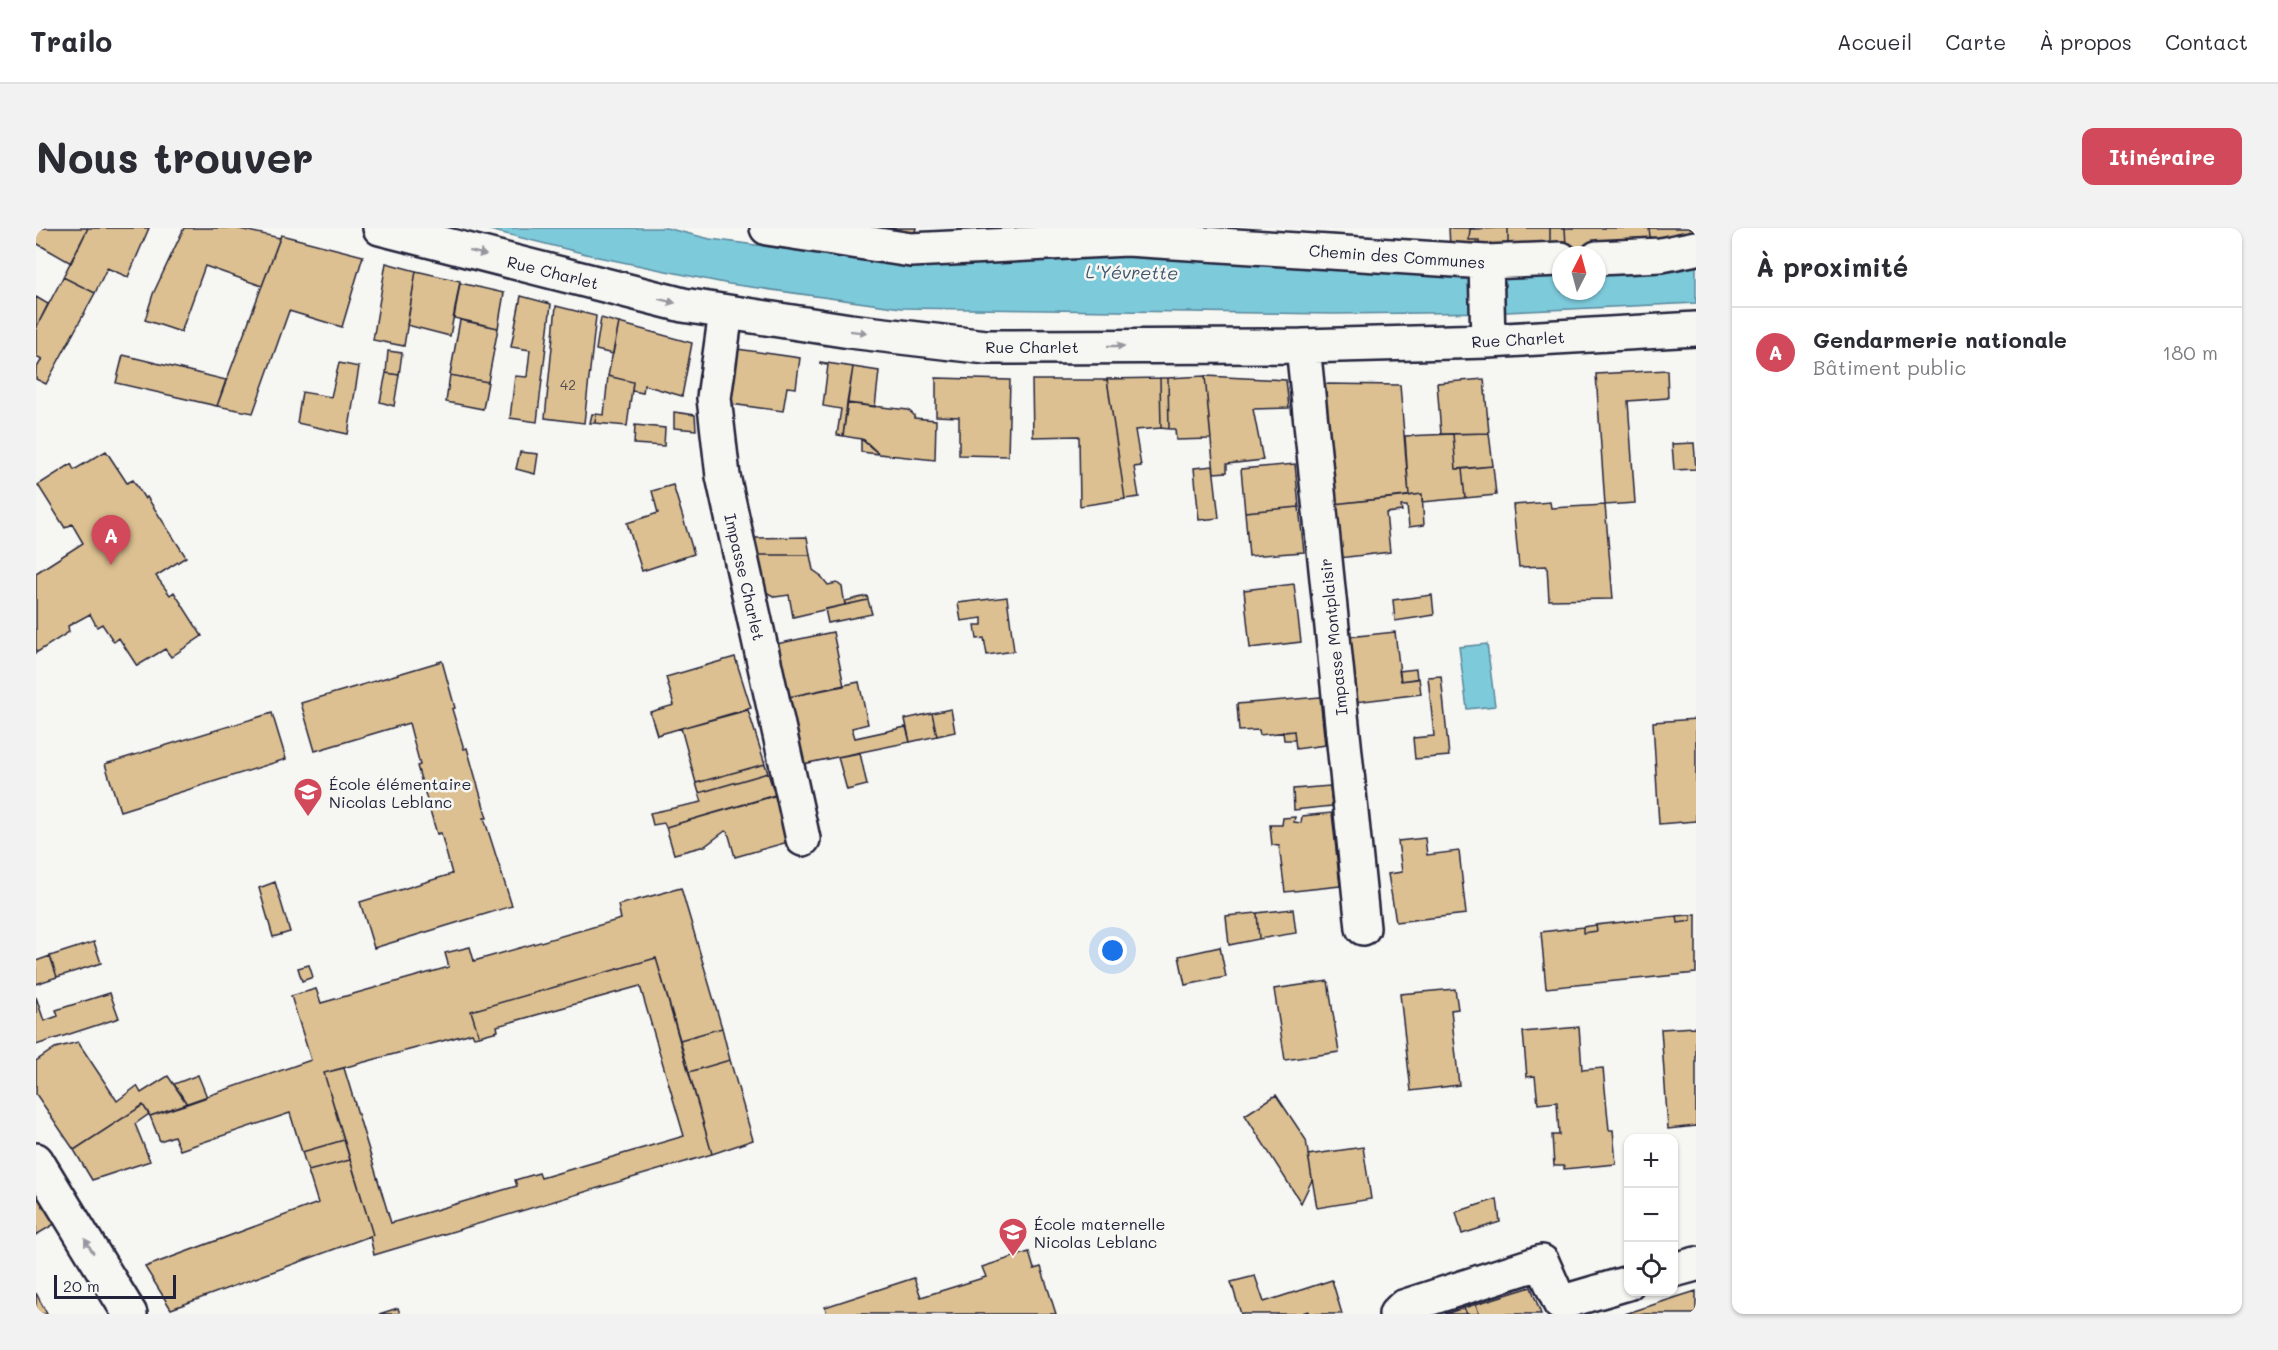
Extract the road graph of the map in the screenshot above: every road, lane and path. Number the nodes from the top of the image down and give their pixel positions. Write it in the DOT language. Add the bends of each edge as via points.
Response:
graph roads {
  1 [pos="380,228"];
  2 [pos="767,228"];
  3 [pos="1696,248"];
  4 [pos="1606,258"];
  5 [pos="1552,260"];
  6 [pos="1487,267"];
  7 [pos="726,312"];
  8 [pos="1696,329"];
  9 [pos="1488,333"];
  10 [pos="1303,346"];
  11 [pos="803,839"];
  12 [pos="1363,928"];
  13 [pos="36,1160"];
  14 [pos="1696,1264"];
  15 [pos="1678,1269"];
  16 [pos="1624,1284"];
  17 [pos="130,1314"];
  18 [pos="1396,1314"];
  1 -- 7 [label="street, Rue Charlet, one-way" via="683,305"];
  2 -- 6 [label="street, Chemin des Communes" via="911,250 1127,239"];
  3 -- 4 [label="street" via="1661,255"];
  5 -- 6 [label="street, Chemin des Communes"];
  6 -- 9 [label="street"];
  7 -- 10 [label="street, Rue Charlet, one-way" via="986,347"];
  7 -- 11 [label="street, Impasse Charlet" via="714,398 723,476"];
  8 -- 9 [label="street, Rue Charlet"];
  9 -- 10 [label="street, Rue Charlet"];
  10 -- 12 [label="street, Impasse Montplaisir"];
  17 -- 13 [label="street, one-way"];
  14 -- 15 [label="street"];
  16 -- 18 [label="street" via="1560,1303 1542,1262 1403,1307"];
}
